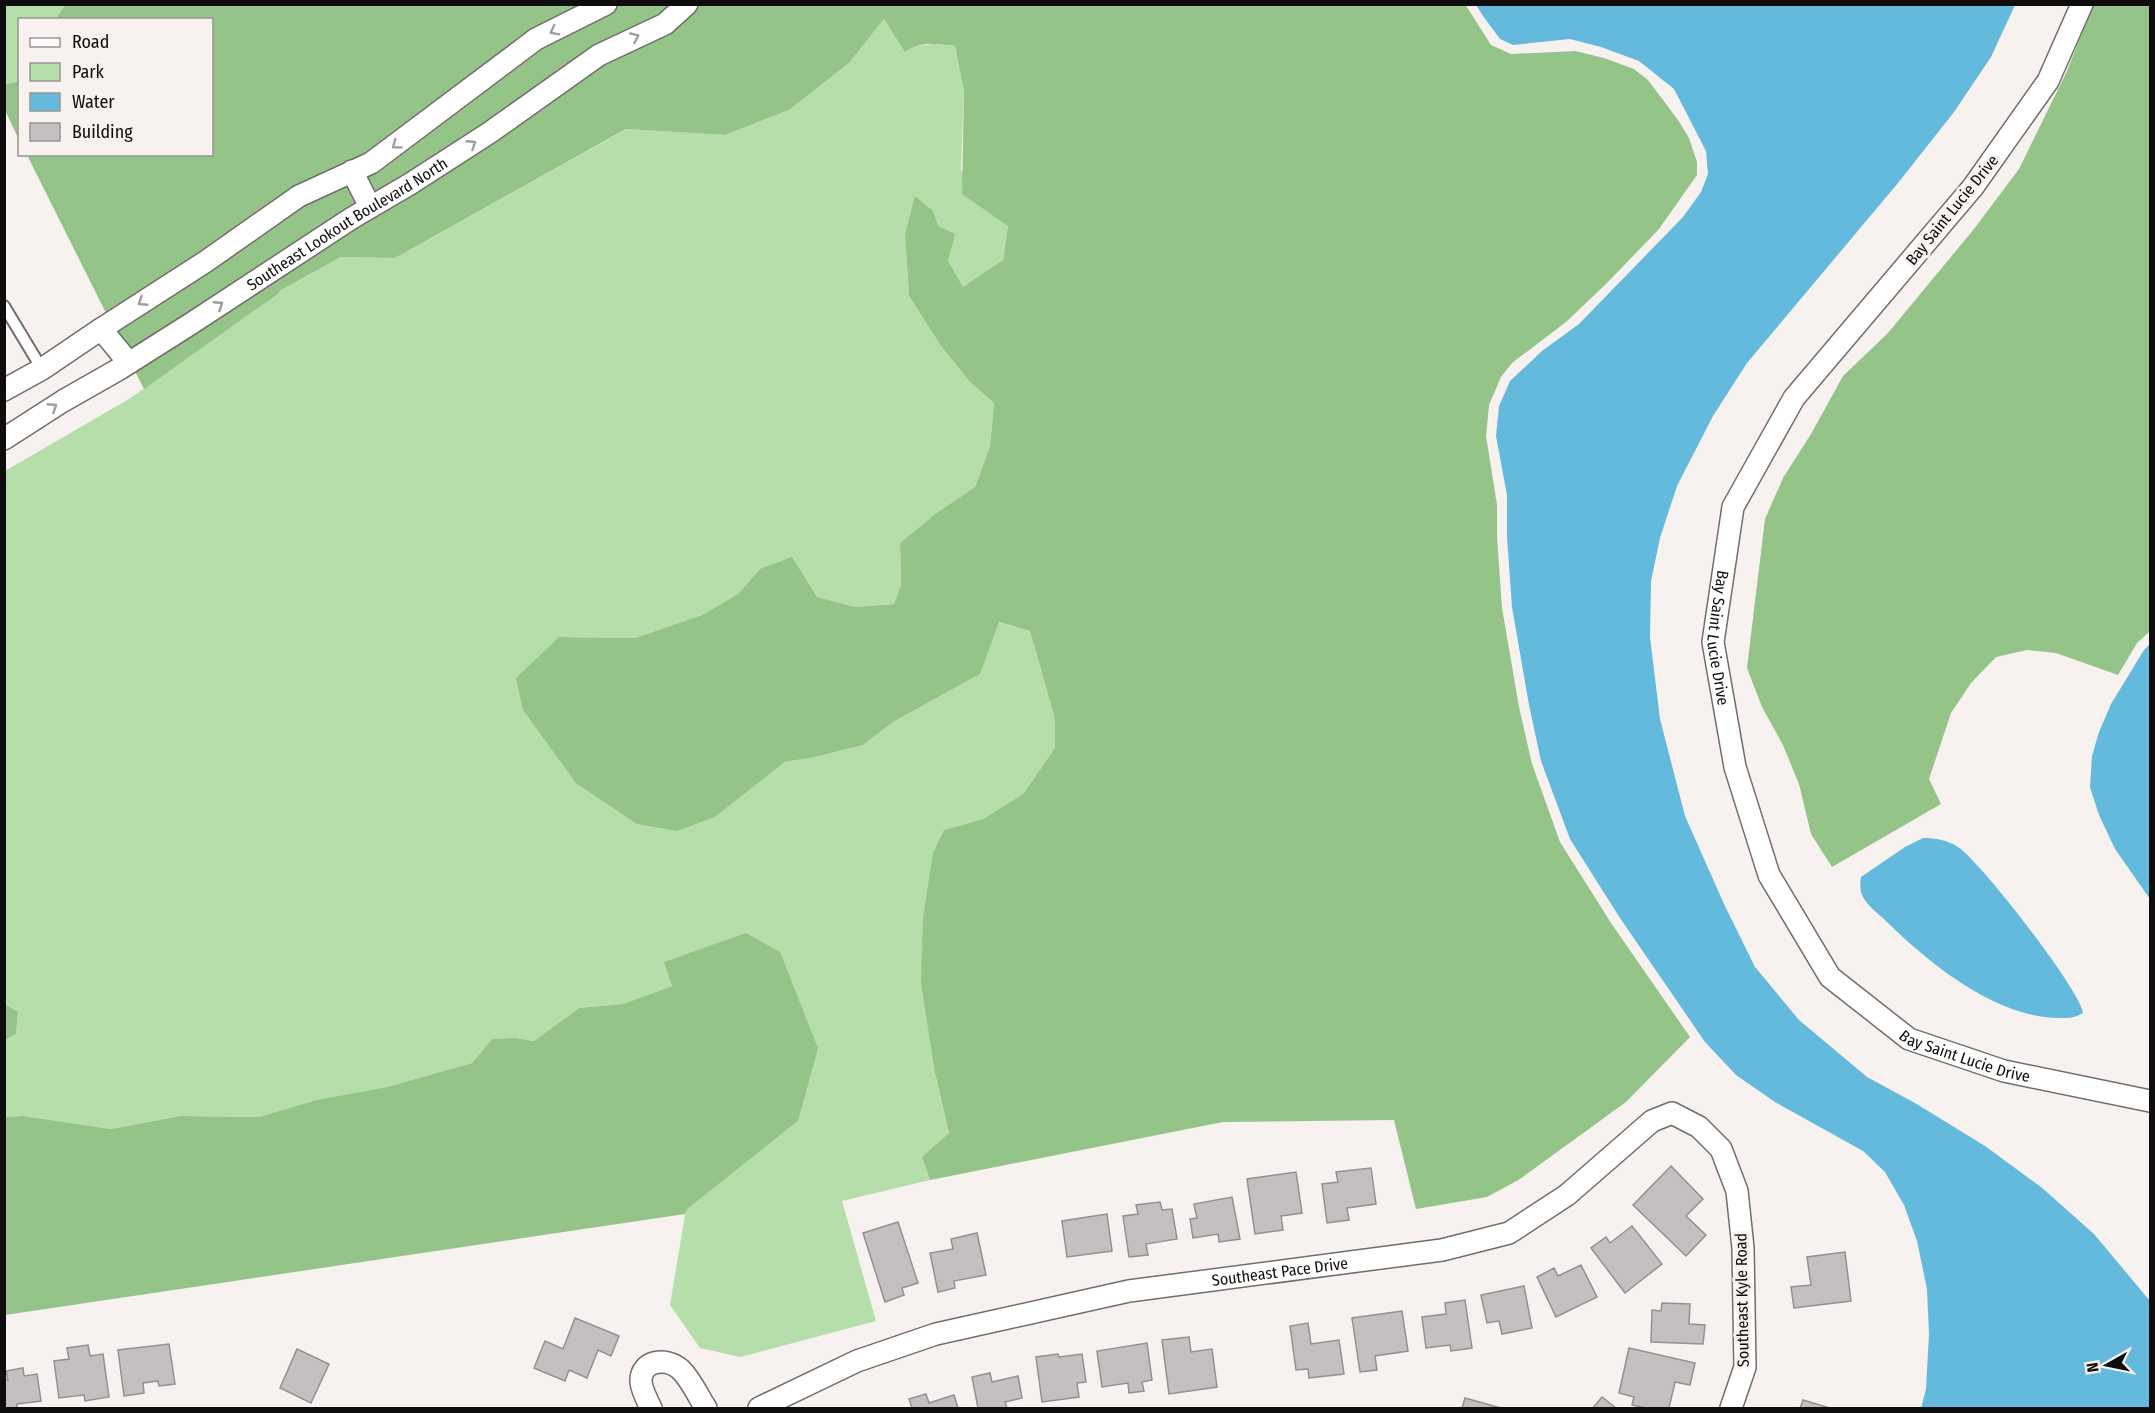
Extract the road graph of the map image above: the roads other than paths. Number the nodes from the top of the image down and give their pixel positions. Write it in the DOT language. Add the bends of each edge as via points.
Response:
graph roads {
  1 [pos="606,4"];
  2 [pos="687,4"];
  3 [pos="2082,4"];
  4 [pos="352,171"];
  5 [pos="370,207"];
  6 [pos="4,306"];
  7 [pos="101,328"];
  8 [pos="129,363"];
  9 [pos="42,369"];
  10 [pos="4,390"];
  11 [pos="4,439"];
  12 [pos="2151,1101"];
  13 [pos="1737,1191"];
  14 [pos="651,1408"];
  15 [pos="706,1408"];
  16 [pos="759,1408"];
  17 [pos="1731,1408"];
  1 -- 4 [label="street, one-way" via="536,39 371,163"];
  5 -- 2 [label="street, Southeast Lookout Boulevard North, one-way" via="489,133 599,55 665,24"];
  3 -- 12 [label="street, Bay Saint Lucie Drive" via="2048,81 1973,188 1794,398 1733,507 1713,642 1735,767 1769,875 1830,977 1909,1039 2004,1071"];
  4 -- 5 [label="street"];
  4 -- 7 [label="street, one-way" via="299,196"];
  8 -- 5 [label="street, Southeast Lookout Boulevard North, one-way"];
  6 -- 9 [label="lane"];
  7 -- 8 [label="street"];
  7 -- 9 [label="street"];
  11 -- 8 [label="street, Southeast Lookout Boulevard North, one-way"];
  9 -- 10 [label="street"];
  13 -- 16 [label="street, Southeast Pace Drive" via="1721,1149 1700,1127 1672,1113 1652,1121 1567,1195 1509,1233 1442,1250 1129,1291 936,1334 857,1361"];
  13 -- 17 [label="street, Southeast Kyle Road" via="1743,1248 1745,1367"];
  14 -- 15 [label="street" via="641,1375 650,1364 664,1362 682,1370"];
}
